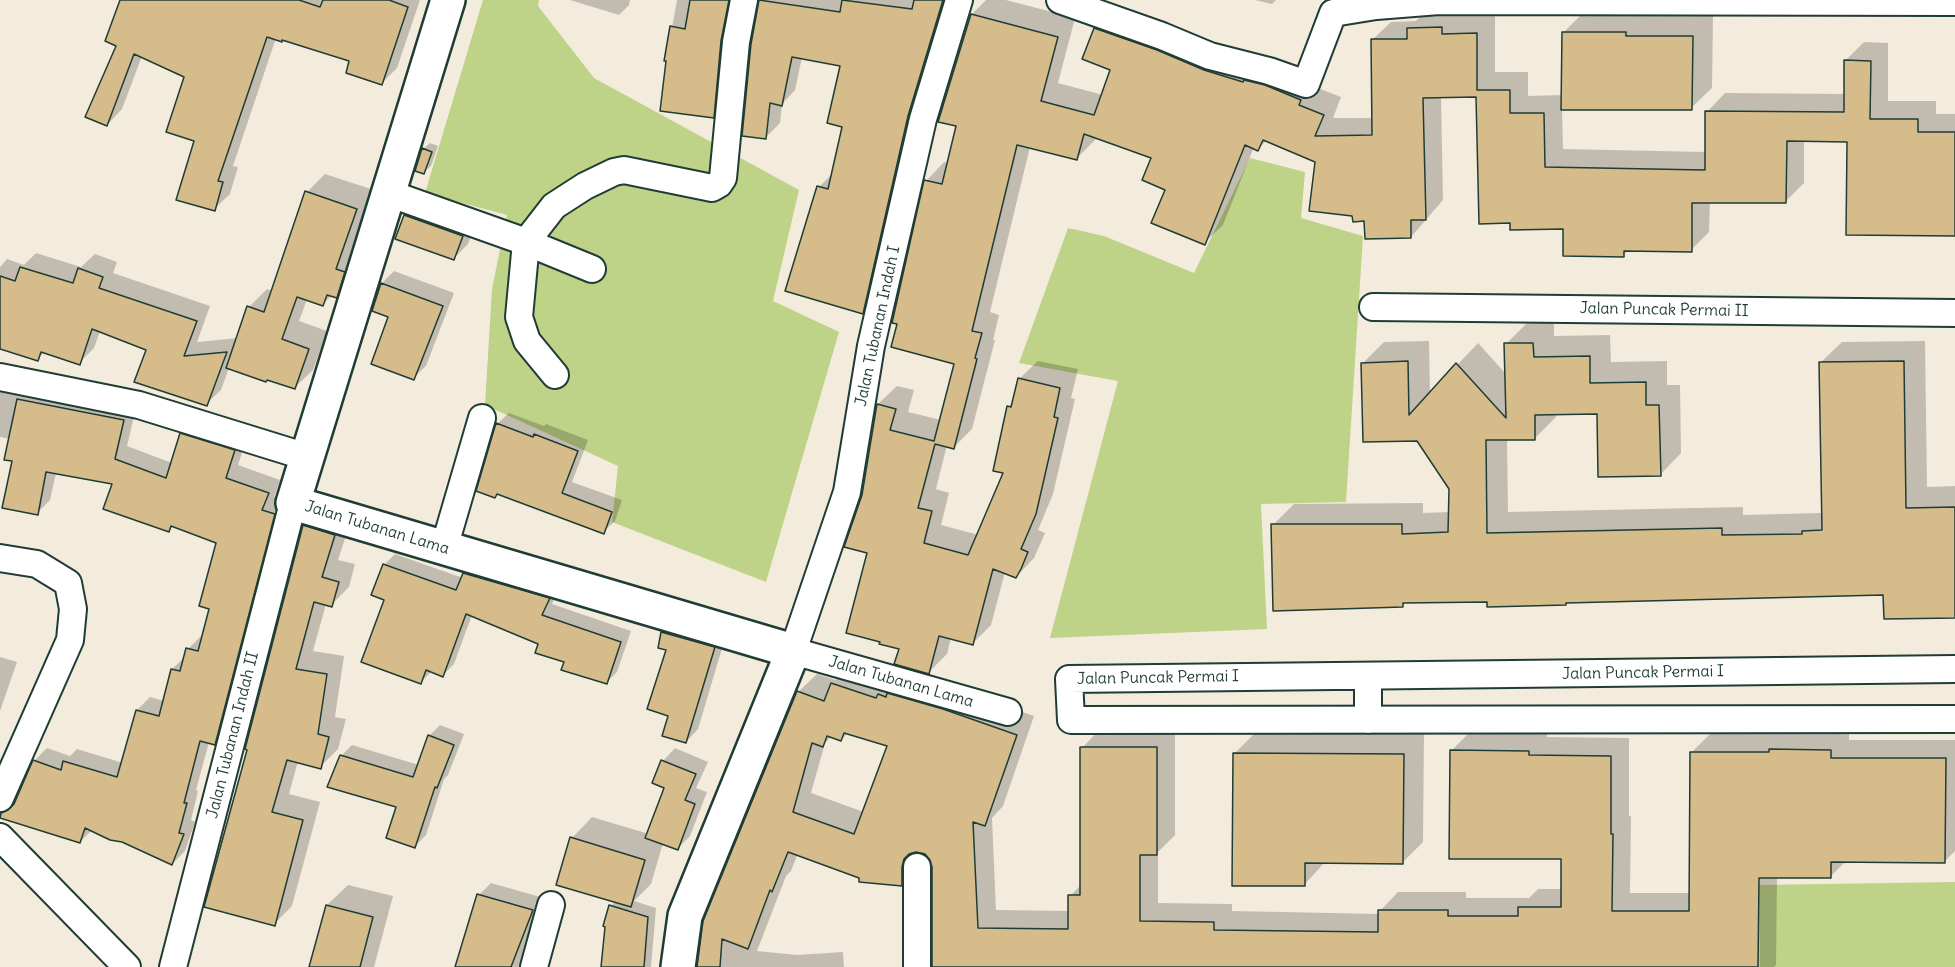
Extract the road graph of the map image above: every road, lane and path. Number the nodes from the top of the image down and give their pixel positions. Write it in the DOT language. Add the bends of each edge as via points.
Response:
graph roads {
  1 [pos="448,0"];
  2 [pos="744,0"];
  3 [pos="959,0"];
  4 [pos="1060,0"];
  5 [pos="1955,2"];
  6 [pos="1376,3"];
  7 [pos="388,193"];
  8 [pos="526,242"];
  9 [pos="592,269"];
  10 [pos="1373,307"];
  11 [pos="1955,313"];
  12 [pos="555,375"];
  13 [pos="0,377"];
  14 [pos="482,418"];
  15 [pos="307,457"];
  16 [pos="293,503"];
  17 [pos="444,548"];
  18 [pos="0,558"];
  19 [pos="793,651"];
  20 [pos="1955,669"];
  21 [pos="1368,676"];
  22 [pos="1008,712"];
  23 [pos="1368,720"];
  24 [pos="1955,720"];
  25 [pos="0,798"];
  26 [pos="0,837"];
  27 [pos="917,867"];
  28 [pos="551,905"];
  29 [pos="127,967"];
  30 [pos="173,967"];
  31 [pos="534,967"];
  32 [pos="678,967"];
  33 [pos="916,967"];
  1 -- 7 [label="street, Jalan Tubanan Lama"];
  2 -- 8 [label="street" via="736,42 723,178 719,184 712,188 638,172 614,172 554,206"];
  3 -- 19 [label="street, Jalan Tubanan Indah I" via="918,141 872,346 847,492"];
  4 -- 6 [label="street" via="1210,56 1305,84 1333,13"];
  5 -- 6 [label="street"];
  7 -- 8 [label="street"];
  7 -- 15 [label="street, Jalan Tubanan Lama"];
  8 -- 9 [label="street"];
  8 -- 12 [label="street" via="519,317 527,341"];
  10 -- 11 [label="street, Jalan Puncak Permai II"];
  13 -- 15 [label="street" via="139,405"];
  14 -- 17 [label="street"];
  15 -- 16 [label="street, Jalan Tubanan Lama"];
  16 -- 17 [label="street, Jalan Tubanan Lama"];
  16 -- 30 [label="street, Jalan Tubanan Indah II"];
  17 -- 19 [label="street, Jalan Tubanan Lama"];
  18 -- 25 [label="street" via="37,564 68,583 73,609 70,640"];
  19 -- 22 [label="street, Jalan Tubanan Lama"];
  19 -- 32 [label="street" via="686,916"];
  20 -- 21 [label="street, Jalan Puncak Permai I"];
  21 -- 23 [label="street"];
  21 -- 23 [label="street, Jalan Puncak Permai I" via="1070,679 1071,720"];
  23 -- 24 [label="street, Jalan Puncak Permai I"];
  26 -- 29 [label="street"];
  27 -- 33 [label="street"];
  28 -- 31 [label="street"];
}
